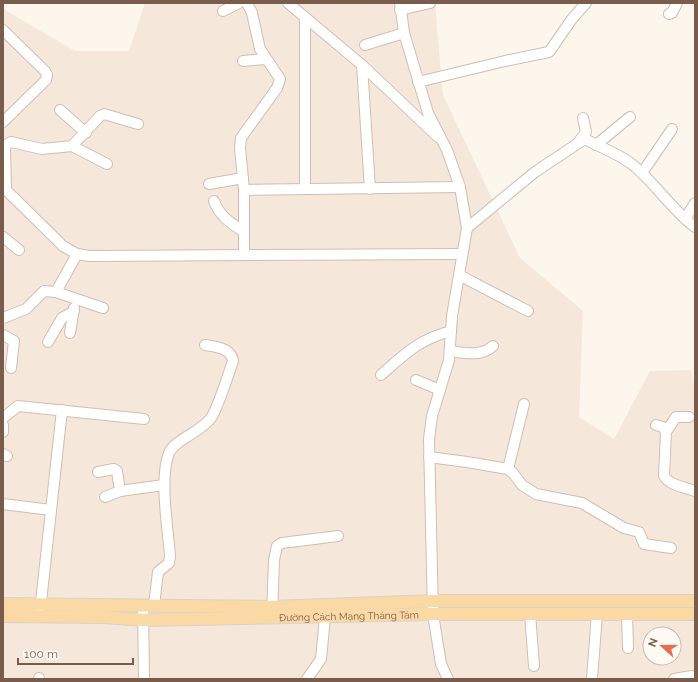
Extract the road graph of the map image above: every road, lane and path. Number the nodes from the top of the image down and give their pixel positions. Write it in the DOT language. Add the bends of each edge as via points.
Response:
graph roads {
  1 [pos="239,3"];
  2 [pos="246,3"];
  3 [pos="288,3"];
  4 [pos="430,3"];
  5 [pos="586,3"];
  6 [pos="677,3"];
  7 [pos="400,6"];
  8 [pos="223,11"];
  9 [pos="669,14"];
  10 [pos="305,17"];
  11 [pos="3,30"];
  12 [pos="404,33"];
  13 [pos="365,46"];
  14 [pos="265,59"];
  15 [pos="243,61"];
  16 [pos="362,65"];
  17 [pos="418,82"];
  18 [pos="60,110"];
  19 [pos="630,117"];
  20 [pos="583,118"];
  21 [pos="3,122"];
  22 [pos="138,124"];
  23 [pos="672,129"];
  24 [pos="86,133"];
  25 [pos="580,140"];
  26 [pos="442,141"];
  27 [pos="596,145"];
  28 [pos="72,146"];
  29 [pos="107,164"];
  30 [pos="642,173"];
  31 [pos="243,178"];
  32 [pos="209,184"];
  33 [pos="460,187"];
  34 [pos="305,189"];
  35 [pos="370,189"];
  36 [pos="4,190"];
  37 [pos="244,190"];
  38 [pos="214,202"];
  39 [pos="695,203"];
  40 [pos="685,219"];
  41 [pos="695,227"];
  42 [pos="467,228"];
  43 [pos="244,232"];
  44 [pos="3,237"];
  45 [pos="19,250"];
  46 [pos="77,254"];
  47 [pos="462,254"];
  48 [pos="244,255"];
  49 [pos="459,275"];
  50 [pos="56,292"];
  51 [pos="75,300"];
  52 [pos="103,308"];
  53 [pos="74,311"];
  54 [pos="528,311"];
  55 [pos="3,318"];
  56 [pos="451,331"];
  57 [pos="70,333"];
  58 [pos="3,335"];
  59 [pos="48,342"];
  60 [pos="206,345"];
  61 [pos="493,346"];
  62 [pos="450,350"];
  63 [pos="11,368"];
  64 [pos="381,375"];
  65 [pos="416,380"];
  66 [pos="440,390"];
  67 [pos="524,404"];
  68 [pos="62,410"];
  69 [pos="688,417"];
  70 [pos="3,418"];
  71 [pos="144,419"];
  72 [pos="3,425"];
  73 [pos="656,425"];
  74 [pos="3,432"];
  75 [pos="666,432"];
  76 [pos="429,458"];
  77 [pos="508,469"];
  78 [pos="98,472"];
  79 [pos="164,485"];
  80 [pos="120,491"];
  81 [pos="695,491"];
  82 [pos="105,497"];
  83 [pos="3,504"];
  84 [pos="51,510"];
  85 [pos="338,536"];
  86 [pos="670,548"];
  87 [pos="433,601"];
  88 [pos="695,601"];
  89 [pos="3,604"];
  90 [pos="41,604"];
  91 [pos="148,605"];
  92 [pos="271,612"];
  93 [pos="433,614"];
  94 [pos="530,614"];
  95 [pos="597,614"];
  96 [pos="627,614"];
  97 [pos="695,614"];
  98 [pos="3,616"];
  99 [pos="40,617"];
  100 [pos="324,617"];
  101 [pos="144,620"];
  102 [pos="628,648"];
  103 [pos="534,666"];
  104 [pos="692,676"];
  105 [pos="144,679"];
  106 [pos="307,679"];
  107 [pos="448,679"];
  108 [pos="592,679"];
  109 [pos="674,679"];
  1 -- 8 [label="street"];
  2 -- 14 [label="street" via="252,13"];
  3 -- 10 [label="street"];
  4 -- 7 [label="street"];
  5 -- 17 [label="street" via="549,52"];
  6 -- 9 [label="street"];
  7 -- 12 [label="street"];
  10 -- 16 [label="street"];
  10 -- 34 [label="street"];
  11 -- 21 [label="street" via="47,75 46,80"];
  12 -- 13 [label="street"];
  12 -- 17 [label="street"];
  14 -- 15 [label="street"];
  14 -- 31 [label="street" via="280,79 277,88 241,138"];
  16 -- 26 [label="street"];
  16 -- 35 [label="street"];
  17 -- 26 [label="street" via="428,112"];
  18 -- 24 [label="street"];
  19 -- 27 [label="street"];
  20 -- 25 [label="street" via="586,132"];
  22 -- 24 [label="street" via="104,114"];
  23 -- 30 [label="street"];
  24 -- 28 [label="street"];
  25 -- 27 [label="street" via="587,140"];
  25 -- 42 [label="street" via="535,172"];
  26 -- 33 [label="street"];
  27 -- 30 [label="street" via="632,164"];
  28 -- 29 [label="street"];
  28 -- 36 [label="street" via="42,149 11,142 7,144"];
  30 -- 40 [label="street"];
  31 -- 32 [label="street"];
  31 -- 37 [label="street"];
  33 -- 35 [label="street"];
  33 -- 42 [label="street"];
  34 -- 35 [label="street"];
  34 -- 37 [label="street"];
  36 -- 46 [label="street" via="63,246"];
  37 -- 43 [label="street"];
  38 -- 43 [label="street" via="222,217"];
  39 -- 40 [label="street"];
  40 -- 41 [label="street"];
  42 -- 47 [label="street"];
  43 -- 48 [label="street"];
  44 -- 45 [label="street"];
  46 -- 48 [label="street"];
  46 -- 50 [label="street"];
  47 -- 48 [label="street"];
  47 -- 49 [label="street"];
  49 -- 54 [label="street"];
  49 -- 56 [label="street"];
  50 -- 51 [label="street"];
  50 -- 55 [label="street" via="44,291 26,309"];
  51 -- 52 [label="street"];
  51 -- 53 [label="street"];
  53 -- 57 [label="street"];
  53 -- 59 [label="street" via="62,318"];
  56 -- 62 [label="street"];
  56 -- 64 [label="street" via="432,336 413,347"];
  58 -- 63 [label="street" via="14,341"];
  60 -- 79 [label="street" via="228,351 233,361 212,417 200,430 175,445 169,452"];
  61 -- 62 [label="street" via="487,352 473,354"];
  62 -- 66 [label="street"];
  65 -- 66 [label="street"];
  66 -- 76 [label="street" via="432,416"];
  67 -- 77 [label="street"];
  68 -- 70 [label="street" via="18,406"];
  68 -- 71 [label="street"];
  68 -- 84 [label="street"];
  69 -- 75 [label="street" via="676,417"];
  72 -- 74 [label="street"];
  73 -- 75 [label="street"];
  75 -- 81 [label="street" via="666,481"];
  76 -- 77 [label="street"];
  76 -- 87 [label="street"];
  77 -- 86 [label="street" via="522,485 536,494 582,503 624,528 639,532 644,544"];
  78 -- 80 [label="street" via="114,469 117,471"];
  79 -- 80 [label="street"];
  79 -- 91 [label="street" via="170,556 169,562 158,572"];
  80 -- 82 [label="street"];
  83 -- 84 [label="street"];
  84 -- 90 [label="street"];
  85 -- 92 [label="street" via="282,543 277,546"];
  87 -- 88 [label="main road, Đường Cách Mạng Tháng Tám"];
  87 -- 92 [label="main road, Đường Cách Mạng Tháng Tám"];
  87 -- 93 [label="street"];
  89 -- 90 [label="main road, Đường Cách Mạng Tháng Tám"];
  90 -- 91 [label="main road, Đường Cách Mạng Tháng Tám"];
  90 -- 99 [label="street"];
  91 -- 92 [label="main road, Đường Cách Mạng Tháng Tám"];
  91 -- 101 [label="street"];
  92 -- 100 [label="main road, Đường Cách Mạng Tháng Tám"];
  92 -- 101 [label="main road, Đường Cách Mạng Tháng Tám"];
  93 -- 94 [label="main road, Đường Cách Mạng Tháng Tám"];
  93 -- 100 [label="main road, Đường Cách Mạng Tháng Tám"];
  93 -- 107 [label="street" via="441,664"];
  94 -- 95 [label="main road, Đường Cách Mạng Tháng Tám"];
  94 -- 103 [label="street"];
  95 -- 96 [label="main road, Đường Cách Mạng Tháng Tám"];
  95 -- 108 [label="street"];
  96 -- 97 [label="main road, Đường Cách Mạng Tháng Tám"];
  96 -- 102 [label="street"];
  98 -- 99 [label="main road, Đường Cách Mạng Tháng Tám"];
  99 -- 101 [label="main road, Đường Cách Mạng Tháng Tám"];
  100 -- 106 [label="street" via="321,659"];
  101 -- 105 [label="street"];
  104 -- 109 [label="street"];
}
